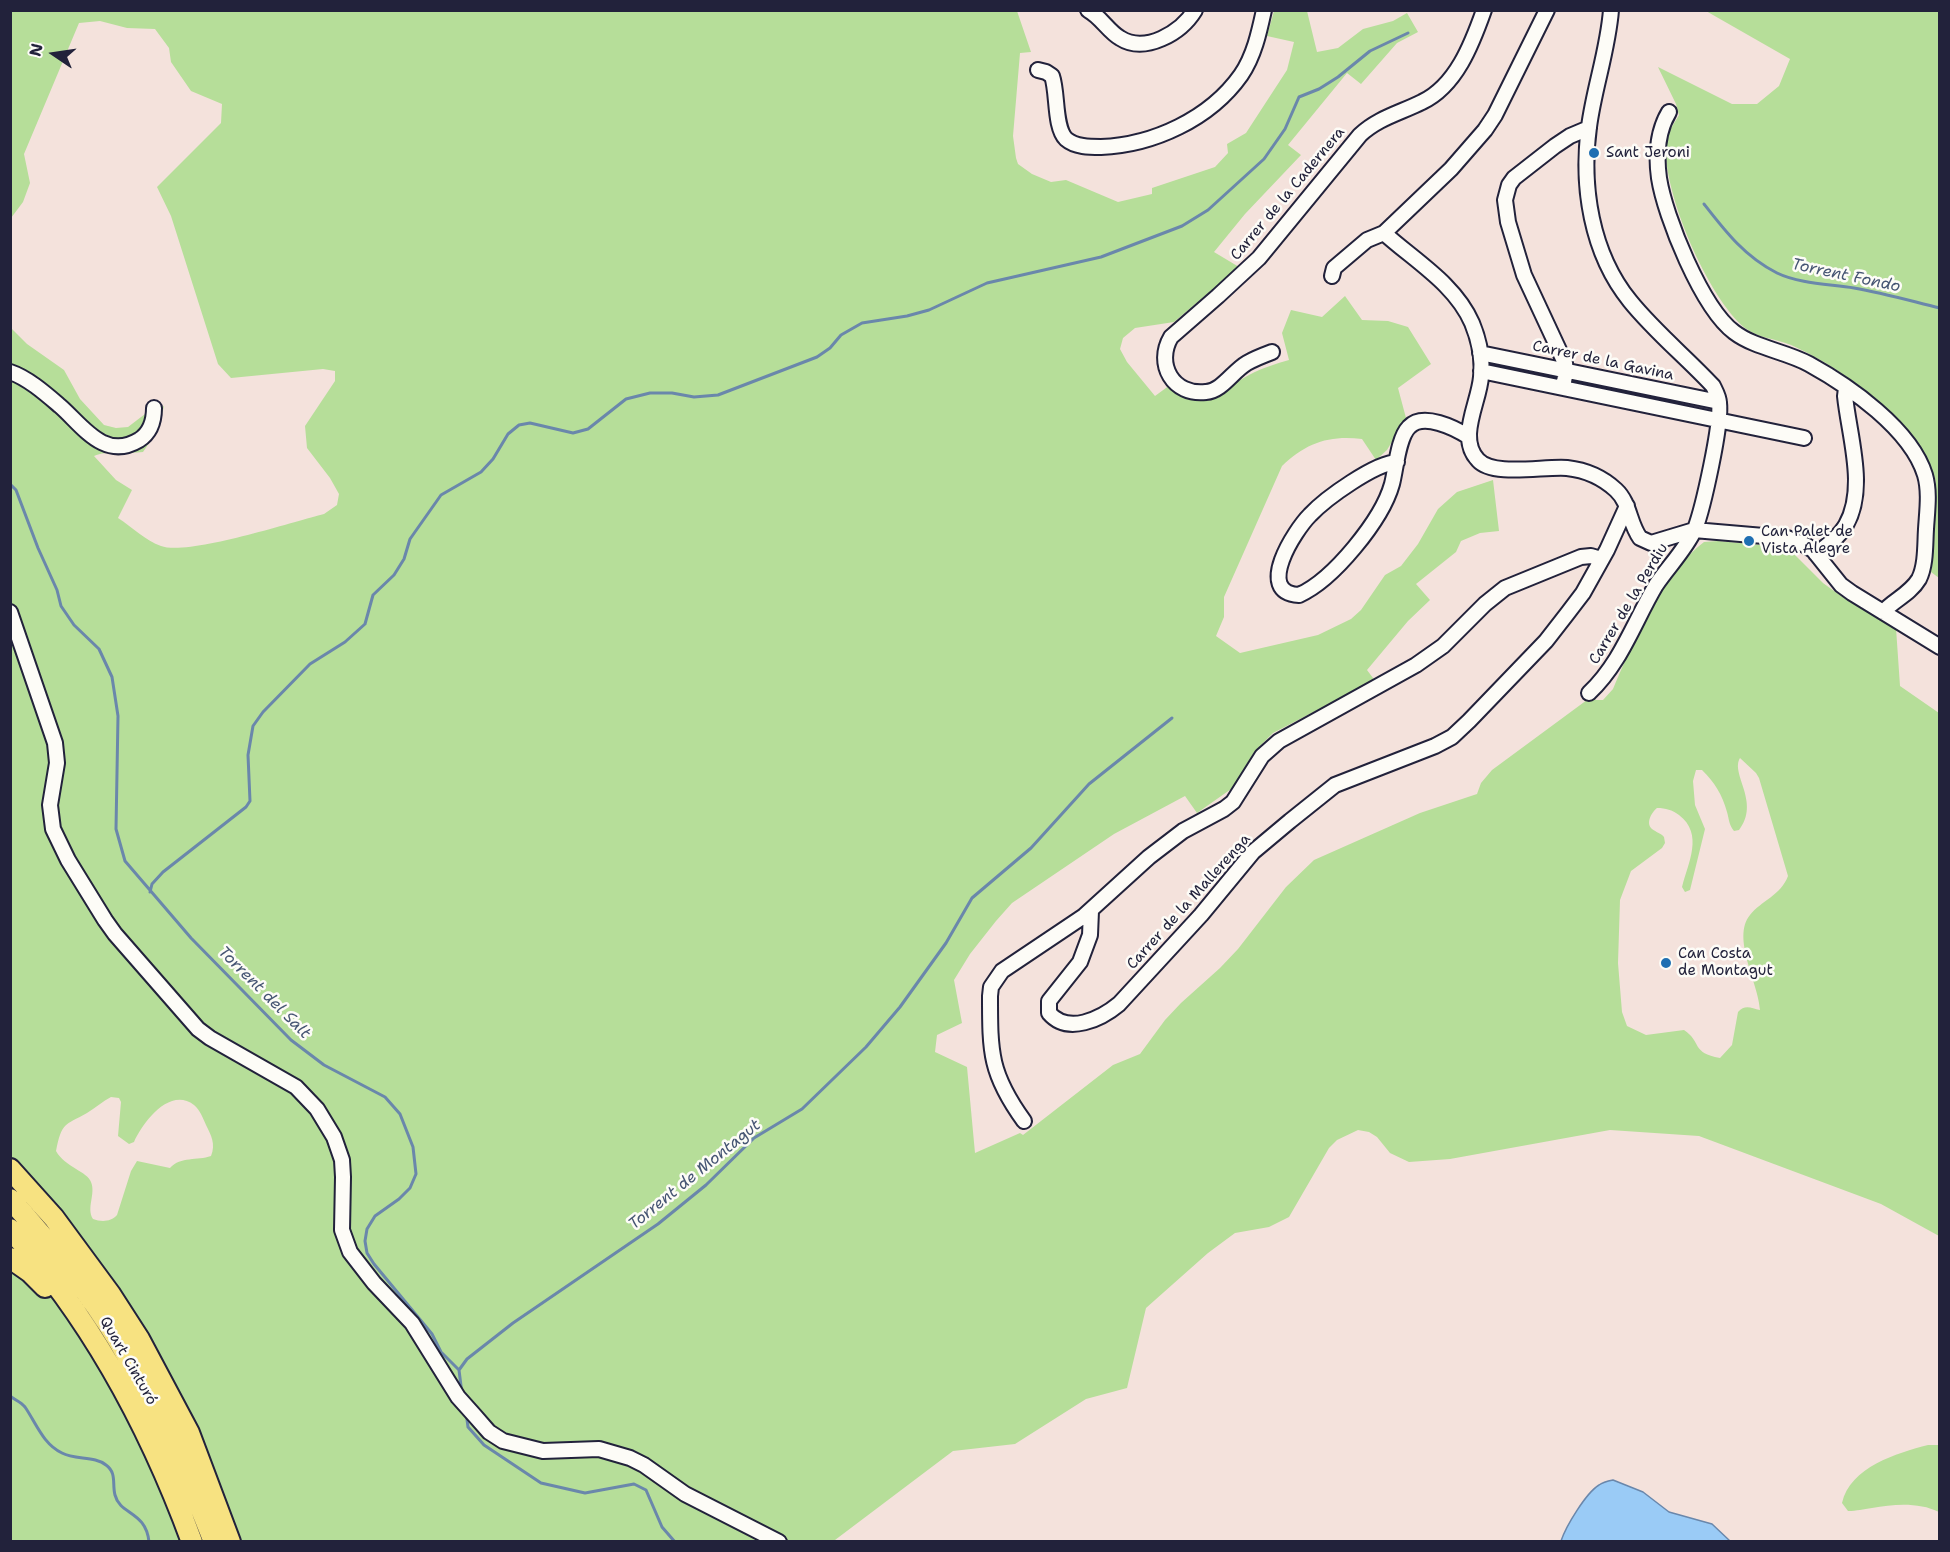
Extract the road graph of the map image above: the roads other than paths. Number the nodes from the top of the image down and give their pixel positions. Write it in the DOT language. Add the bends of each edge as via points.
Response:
graph roads {
  1 [pos="1088,10"];
  2 [pos="1194,10"];
  3 [pos="1264,10"];
  4 [pos="1484,10"];
  5 [pos="1546,10"];
  6 [pos="1611,10"];
  7 [pos="1038,70"];
  8 [pos="1669,112"];
  9 [pos="1589,128"];
  10 [pos="1384,233"];
  11 [pos="1332,276"];
  12 [pos="1272,352"];
  13 [pos="1480,353"];
  14 [pos="1481,371"];
  15 [pos="1566,371"];
  16 [pos="10,372"];
  17 [pos="1563,387"];
  18 [pos="1846,388"];
  19 [pos="1719,402"];
  20 [pos="154,408"];
  21 [pos="1718,421"];
  22 [pos="1469,437"];
  23 [pos="1804,438"];
  24 [pos="1397,462"];
  25 [pos="1627,506"];
  26 [pos="1694,530"];
  27 [pos="1816,554"];
  28 [pos="1601,559"];
  29 [pos="10,612"];
  30 [pos="1883,612"];
  31 [pos="1940,647"];
  32 [pos="1589,693"];
  33 [pos="1090,911"];
  34 [pos="1024,1121"];
  35 [pos="10,1169"];
  36 [pos="10,1199"];
  37 [pos="10,1229"];
  38 [pos="10,1258"];
  39 [pos="110,1367"];
  40 [pos="192,1542"];
  41 [pos="214,1542"];
  42 [pos="230,1542"];
  43 [pos="778,1542"];
  1 -- 2 [label="street" via="1121,39 1140,43 1161,40"];
  3 -- 7 [label="street" via="1253,53 1234,84 1194,118 1145,140 1094,147 1068,140 1060,127 1052,76"];
  4 -- 12 [label="street, Carrer de la Cadernera" via="1467,51 1446,84 1431,98 1368,128 1259,258 1171,337 1164,361 1179,386 1203,393 1216,388 1246,363"];
  5 -- 10 [label="street" via="1485,130 1451,169"];
  6 -- 9 [label="street"];
  8 -- 18 [label="street" via="1659,135 1659,179 1681,245 1710,303 1736,334 1806,362"];
  9 -- 15 [label="street" via="1555,147 1514,178 1505,200 1524,275 1558,345"];
  9 -- 19 [label="street" via="1590,209 1599,242 1616,279 1631,302 1713,386"];
  10 -- 11 [label="street" via="1367,240 1334,268"];
  10 -- 13 [label="street" via="1436,276 1459,301 1471,322"];
  13 -- 14 [label="street"];
  13 -- 15 [label="street, Carrer de la Gavina"];
  14 -- 17 [label="street"];
  14 -- 22 [label="street"];
  15 -- 17 [label="street"];
  15 -- 19 [label="street, Carrer de la Gavina"];
  16 -- 20 [label="street" via="58,404 90,435 108,445 138,441 152,426"];
  17 -- 21 [label="street"];
  18 -- 27 [label="street" via="1856,500 1840,533"];
  18 -- 30 [label="street" via="1896,430 1922,467 1927,485 1926,540 1920,576 1909,592"];
  19 -- 21 [label="street"];
  21 -- 23 [label="street"];
  21 -- 26 [label="street"];
  22 -- 24 [label="street" via="1432,422 1416,422 1405,434"];
  22 -- 25 [label="street" via="1477,460 1488,467 1567,468 1589,473 1609,484"];
  24 -- 24 [label="street" via="1388,498 1355,546 1306,592 1293,595 1283,591 1283,555 1298,528 1329,498 1379,467"];
  25 -- 26 [label="street" via="1644,542 1659,542"];
  25 -- 28 [label="street, Carrer de la Mallerenga"];
  26 -- 27 [label="street" via="1787,538 1805,544"];
  26 -- 32 [label="street, Carrer de la Perdiu" via="1655,587 1612,668"];
  27 -- 30 [label="street" via="1841,585"];
  28 -- 33 [label="street" via="1581,557 1505,588 1443,646 1416,665 1279,741 1262,756 1233,802 1149,857"];
  28 -- 33 [label="street, Carrer de la Mallerenga" via="1583,593 1546,641 1452,736 1335,785 1253,852 1119,1004 1107,1014 1084,1023 1062,1022 1049,1013 1049,1000 1080,962 1090,935"];
  29 -- 43 [label="street" via="56,743 50,805 60,846 115,934 185,1016 210,1038 296,1087 326,1120 342,1160 342,1230 350,1252 412,1323 458,1397 502,1441 543,1450 599,1449 630,1458 685,1494"];
  30 -- 31 [label="street"];
  33 -- 34 [label="street" via="1002,971 991,987 995,1069 1002,1088"];
  35 -- 42 [label="highway" via="54,1218 139,1339 189,1433"];
  36 -- 41 [label="highway, Quart Cinturó" via="74,1276 118,1340 181,1459"];
  37 -- 39 [label="highway, Quart Cinturó" via="62,1291"];
  38 -- 39 [label="highway" via="53,1295"];
  39 -- 40 [label="highway, Quart Cinturó" via="159,1459"];
}
